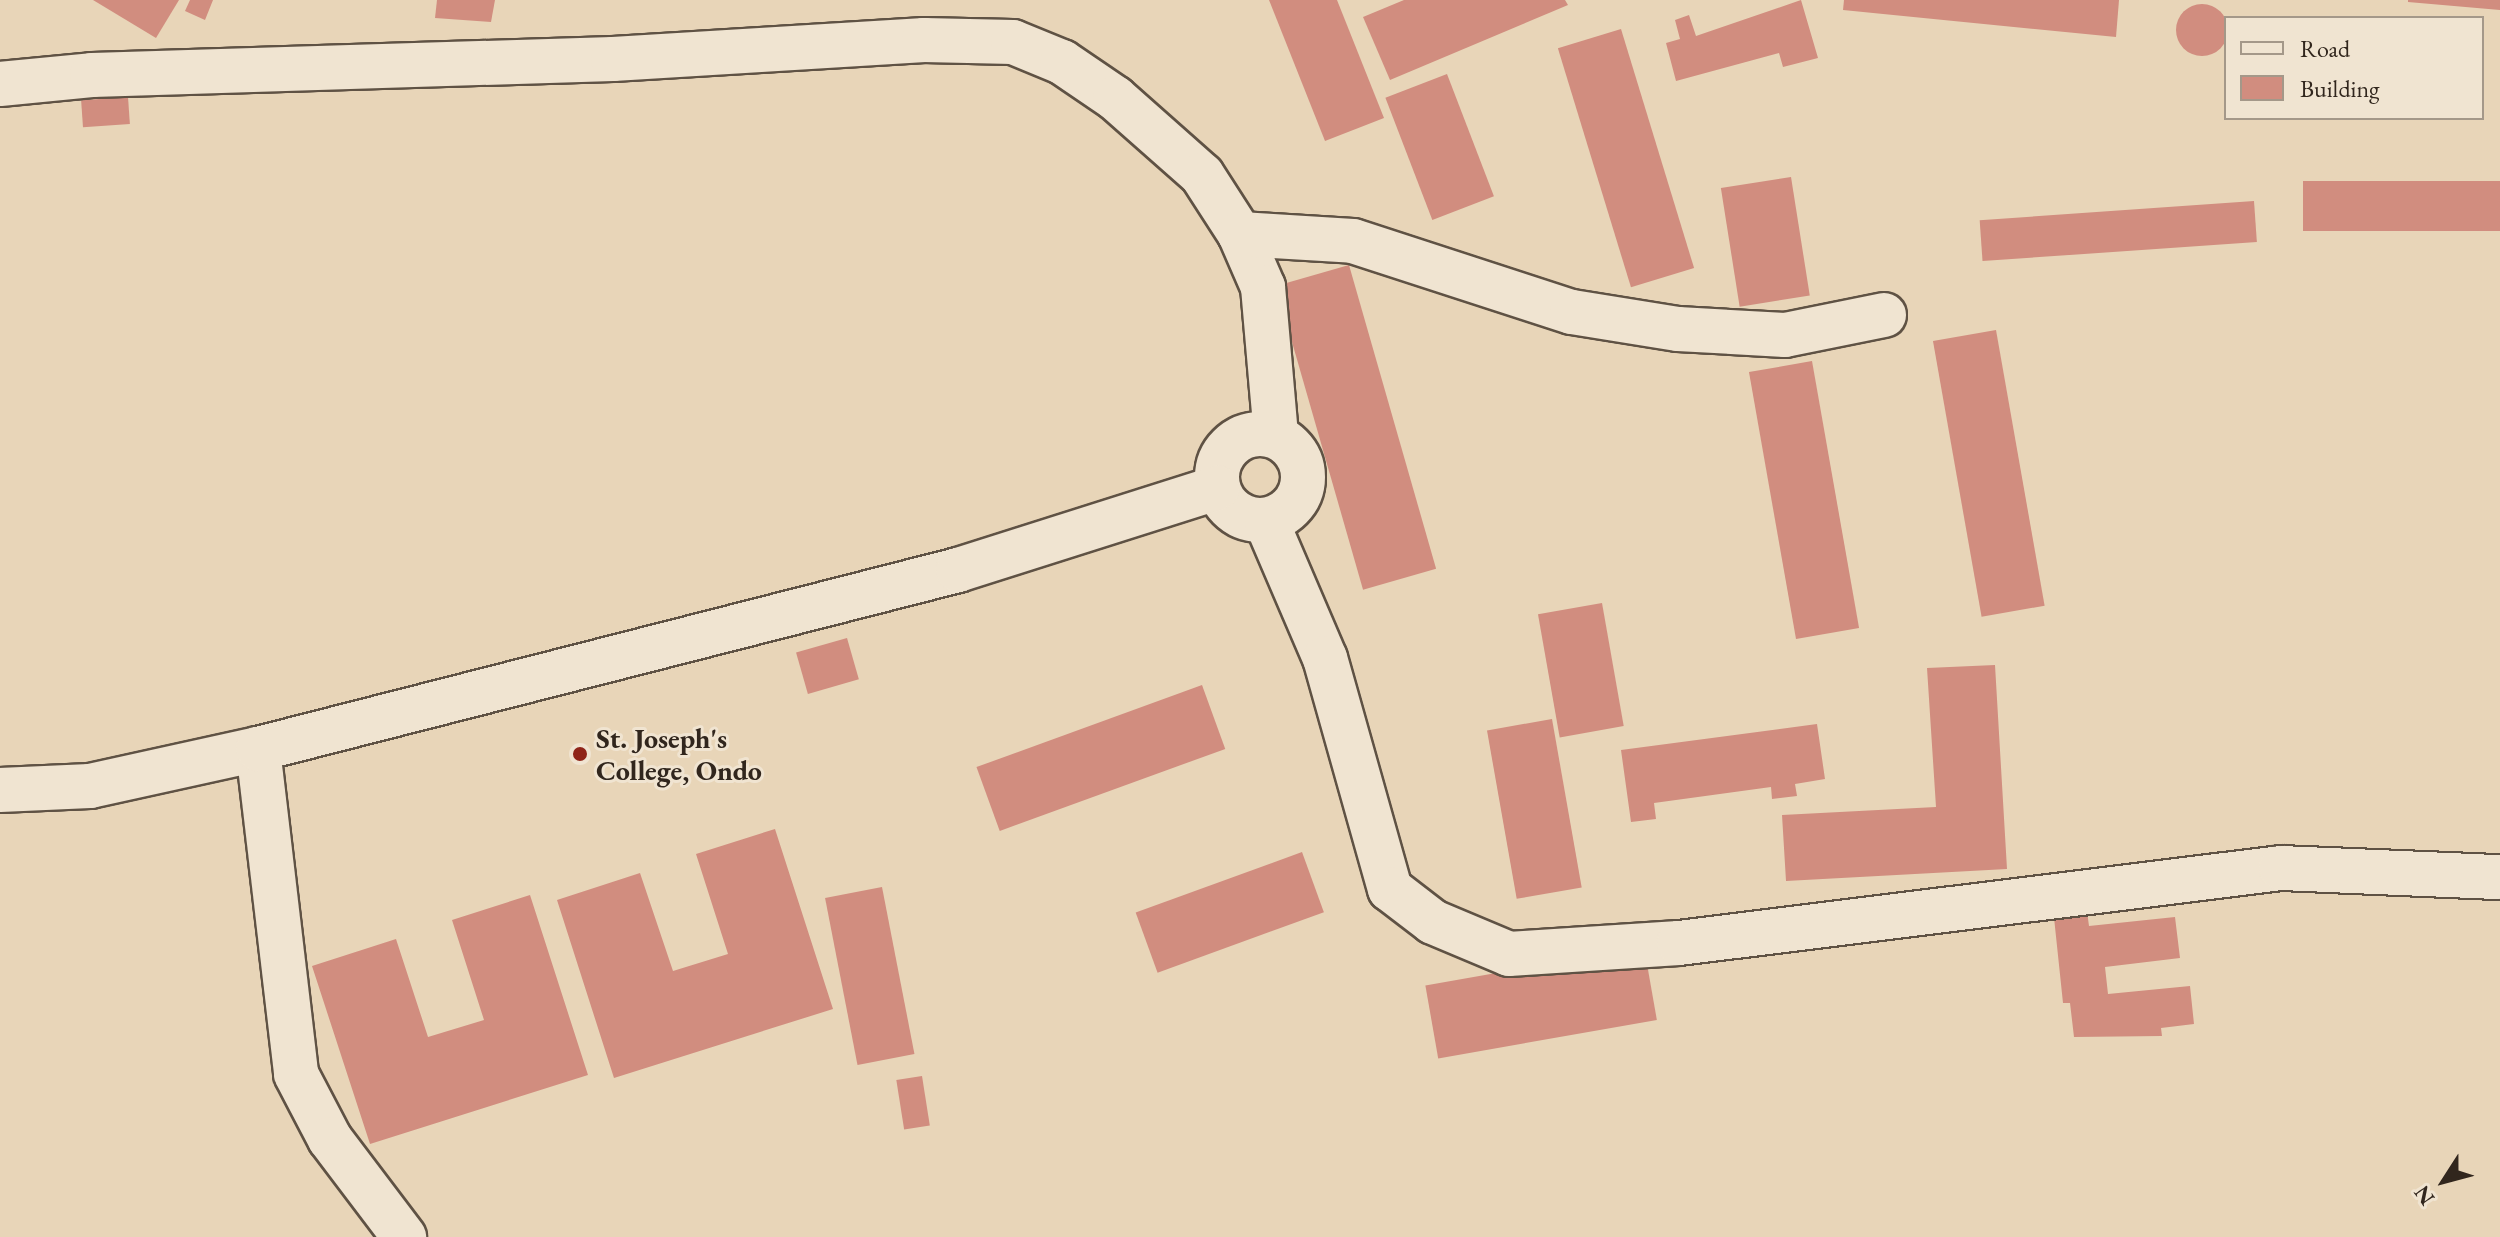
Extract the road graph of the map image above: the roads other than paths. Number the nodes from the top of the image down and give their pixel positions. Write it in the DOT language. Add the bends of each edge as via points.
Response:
graph roads {
  1 [pos="0,84"];
  2 [pos="1240,234"];
  3 [pos="1884,315"];
  4 [pos="1276,436"];
  5 [pos="1217,488"];
  6 [pos="1267,523"];
  7 [pos="258,749"];
  8 [pos="0,790"];
  9 [pos="2500,877"];
  10 [pos="404,1237"];
  1 -- 2 [label="street" via="92,75 613,59 924,40 1013,42 1062,62 1115,98 1202,175"];
  2 -- 3 [label="street" via="1353,241 1572,312 1678,329 1785,335"];
  2 -- 4 [label="street" via="1263,287"];
  4 -- 5 [label="street" via="1238,438 1223,451"];
  4 -- 6 [label="street" via="1301,464 1303,483 1295,502"];
  5 -- 6 [label="street" via="1235,511"];
  5 -- 7 [label="street" via="958,570"];
  6 -- 9 [label="street" via="1325,658 1390,889 1433,922 1509,954 1679,943 2281,868"];
  7 -- 8 [label="street" via="90,786"];
  7 -- 10 [label="street" via="296,1074 330,1139"];
}
